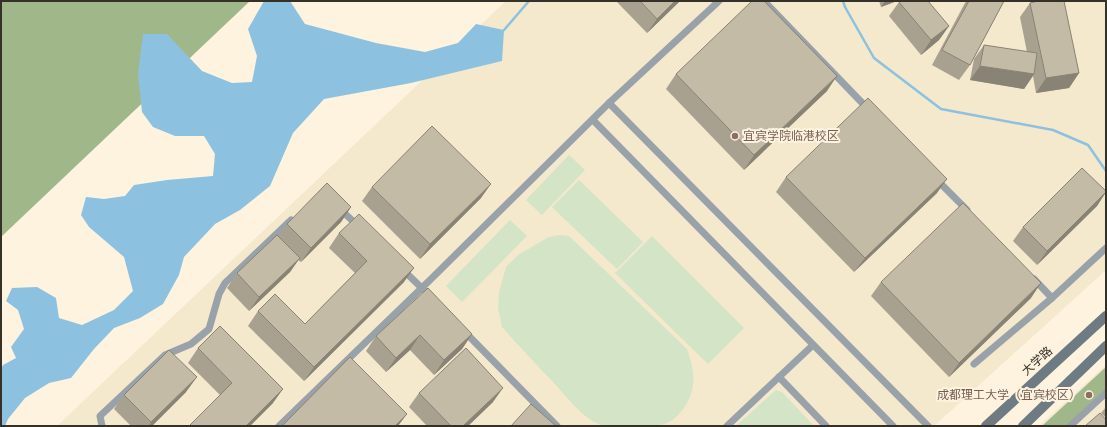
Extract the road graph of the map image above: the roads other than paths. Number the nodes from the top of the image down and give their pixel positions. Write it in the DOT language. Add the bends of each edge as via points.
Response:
graph roads {
  1 [pos="719,1"];
  2 [pos="764,1"];
  3 [pos="609,103"];
  4 [pos="875,115"];
  5 [pos="593,120"];
  6 [pos="930,172"];
  7 [pos="333,202"];
  8 [pos="299,213"];
  9 [pos="974,218"];
  10 [pos="366,234"];
  11 [pos="1106,248"];
  12 [pos="394,261"];
  13 [pos="1030,275"];
  14 [pos="422,288"];
  15 [pos="1052,298"];
  16 [pos="433,299"];
  17 [pos="1106,316"];
  18 [pos="460,327"];
  19 [pos="812,345"];
  20 [pos="1106,346"];
  21 [pos="974,364"];
  22 [pos="778,377"];
  23 [pos="1106,392"];
  24 [pos="102,426"];
  25 [pos="278,426"];
  26 [pos="556,426"];
  27 [pos="727,426"];
  28 [pos="826,426"];
  29 [pos="892,426"];
  30 [pos="928,426"];
  31 [pos="986,426"];
  32 [pos="1022,426"];
  33 [pos="1070,426"];
  1 -- 3 [label="street"];
  2 -- 4 [label="street"];
  3 -- 5 [label="street"];
  3 -- 30 [label="street"];
  5 -- 14 [label="street"];
  5 -- 19 [label="street"];
  6 -- 9 [label="street"];
  7 -- 10 [label="street"];
  8 -- 24 [label="street" via="225,283 219,294 209,329 191,344 165,355 100,416"];
  11 -- 15 [label="street"];
  12 -- 14 [label="street"];
  13 -- 15 [label="street"];
  14 -- 16 [label="street"];
  14 -- 25 [label="street"];
  15 -- 21 [label="street"];
  17 -- 31 [label="main road, 大学路"];
  18 -- 26 [label="street"];
  19 -- 22 [label="street"];
  19 -- 29 [label="street"];
  20 -- 32 [label="main road"];
  22 -- 27 [label="street"];
  22 -- 28 [label="street"];
  23 -- 33 [label="street"];
}
